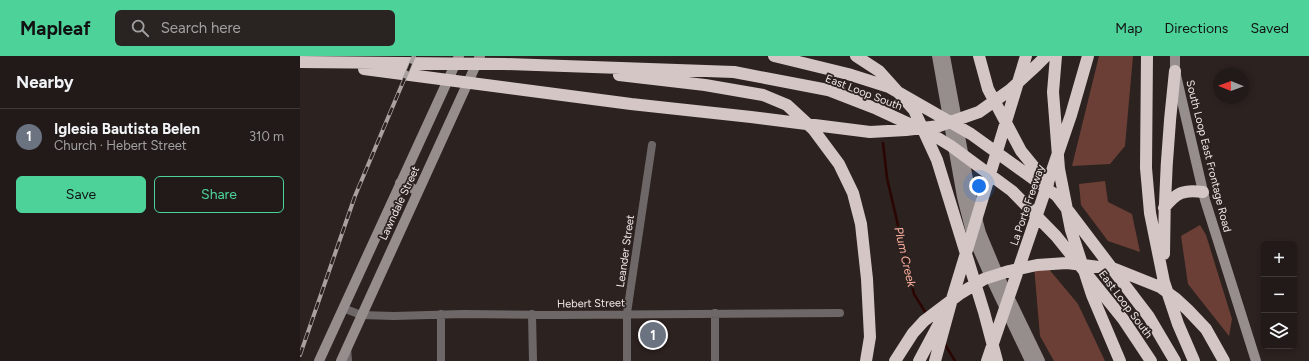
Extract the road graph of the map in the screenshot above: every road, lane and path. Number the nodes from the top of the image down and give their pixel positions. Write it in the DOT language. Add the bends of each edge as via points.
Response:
graph roads {
  1 [pos="459,56"];
  2 [pos="480,56"];
  3 [pos="774,56"];
  4 [pos="856,56"];
  5 [pos="937,56"];
  6 [pos="945,56"];
  7 [pos="979,56"];
  8 [pos="1026,56"];
  9 [pos="1046,56"];
  10 [pos="1056,56"];
  11 [pos="1088,56"];
  12 [pos="1147,56"];
  13 [pos="1175,56"];
  14 [pos="305,62"];
  15 [pos="544,65"];
  16 [pos="1175,71"];
  17 [pos="945,82"];
  18 [pos="652,146"];
  19 [pos="400,183"];
  20 [pos="418,191"];
  21 [pos="1203,192"];
  22 [pos="966,196"];
  23 [pos="1057,196"];
  24 [pos="1164,208"];
  25 [pos="1164,282"];
  26 [pos="952,300"];
  27 [pos="343,308"];
  28 [pos="984,312"];
  29 [pos="627,313"];
  30 [pos="715,313"];
  31 [pos="840,313"];
  32 [pos="441,314"];
  33 [pos="532,314"];
  34 [pos="361,315"];
  35 [pos="347,346"];
  36 [pos="319,361"];
  37 [pos="341,361"];
  38 [pos="348,361"];
  39 [pos="442,361"];
  40 [pos="533,361"];
  41 [pos="626,361"];
  42 [pos="715,361"];
  43 [pos="866,361"];
  44 [pos="895,361"];
  45 [pos="919,361"];
  46 [pos="935,361"];
  47 [pos="987,361"];
  48 [pos="997,361"];
  49 [pos="1003,361"];
  50 [pos="1030,361"];
  51 [pos="1040,361"];
  52 [pos="1120,361"];
  53 [pos="1150,361"];
  54 [pos="1175,361"];
  55 [pos="1194,361"];
  56 [pos="1224,361"];
  57 [pos="1256,361"];
  1 -- 19 [label="main road, Lawndale Street"];
  2 -- 20 [label="main road, Lawndale Street"];
  3 -- 23 [label="highway, East Loop South" via="889,87 971,134"];
  4 -- 28 [label="highway" via="879,71 914,110 936,160"];
  5 -- 17 [label="main road"];
  6 -- 17 [label="main road"];
  7 -- 23 [label="highway" via="988,89 1021,151"];
  8 -- 26 [label="highway"];
  9 -- 14 [label="highway" via="1010,90 979,112 939,126 870,132"];
  10 -- 52 [label="highway" via="1053,92 1059,169 1070,230 1092,295"];
  11 -- 47 [label="highway, La Porte Freeway" via="1071,115"];
  12 -- 25 [label="highway" via="1146,168 1150,213"];
  13 -- 16 [label="main road, South Loop East Frontage Road"];
  14 -- 15 [label="highway, East Loop South"];
  15 -- 43 [label="highway" via="727,89 763,95 787,105 813,129 839,164 853,193 861,224 867,279 870,337"];
  15 -- 53 [label="highway, East Loop South" via="734,72 828,90 920,128 951,146 1025,203 1056,236 1123,319"];
  16 -- 21 [label="main road, South Loop East Frontage Road"];
  16 -- 24 [label="highway"];
  17 -- 22 [label="main road"];
  18 -- 29 [label="street, Leander Street"];
  19 -- 20 [label="main road"];
  19 -- 27 [label="main road, Lawndale Street"];
  20 -- 34 [label="main road, Lawndale Street"];
  21 -- 24 [label="highway" via="1180,192"];
  21 -- 57 [label="main road, South Loop East Frontage Road"];
  22 -- 50 [label="main road" via="972,236"];
  22 -- 51 [label="main road" via="999,276"];
  23 -- 54 [label="highway, East Loop South" via="1149,317"];
  24 -- 25 [label="highway"];
  25 -- 55 [label="highway"];
  26 -- 45 [label="highway"];
  26 -- 46 [label="highway"];
  27 -- 34 [label="street, Hebert Street"];
  27 -- 36 [label="main road, Lawndale Street"];
  28 -- 48 [label="highway"];
  28 -- 49 [label="highway"];
  29 -- 30 [label="street, Hebert Street"];
  29 -- 33 [label="street, Hebert Street"];
  29 -- 41 [label="street, Leander Street"];
  30 -- 31 [label="street, Hebert Street"];
  30 -- 42 [label="street"];
  32 -- 33 [label="street, Hebert Street"];
  32 -- 34 [label="street, Hebert Street"];
  32 -- 39 [label="street"];
  33 -- 40 [label="street"];
  34 -- 35 [label="main road, Lawndale Street"];
  35 -- 37 [label="main road, Lawndale Street"];
  35 -- 38 [label="street"];
  44 -- 56 [label="highway" via="924,321 984,279 1037,265 1067,264 1115,269 1160,287 1206,329"];
}
